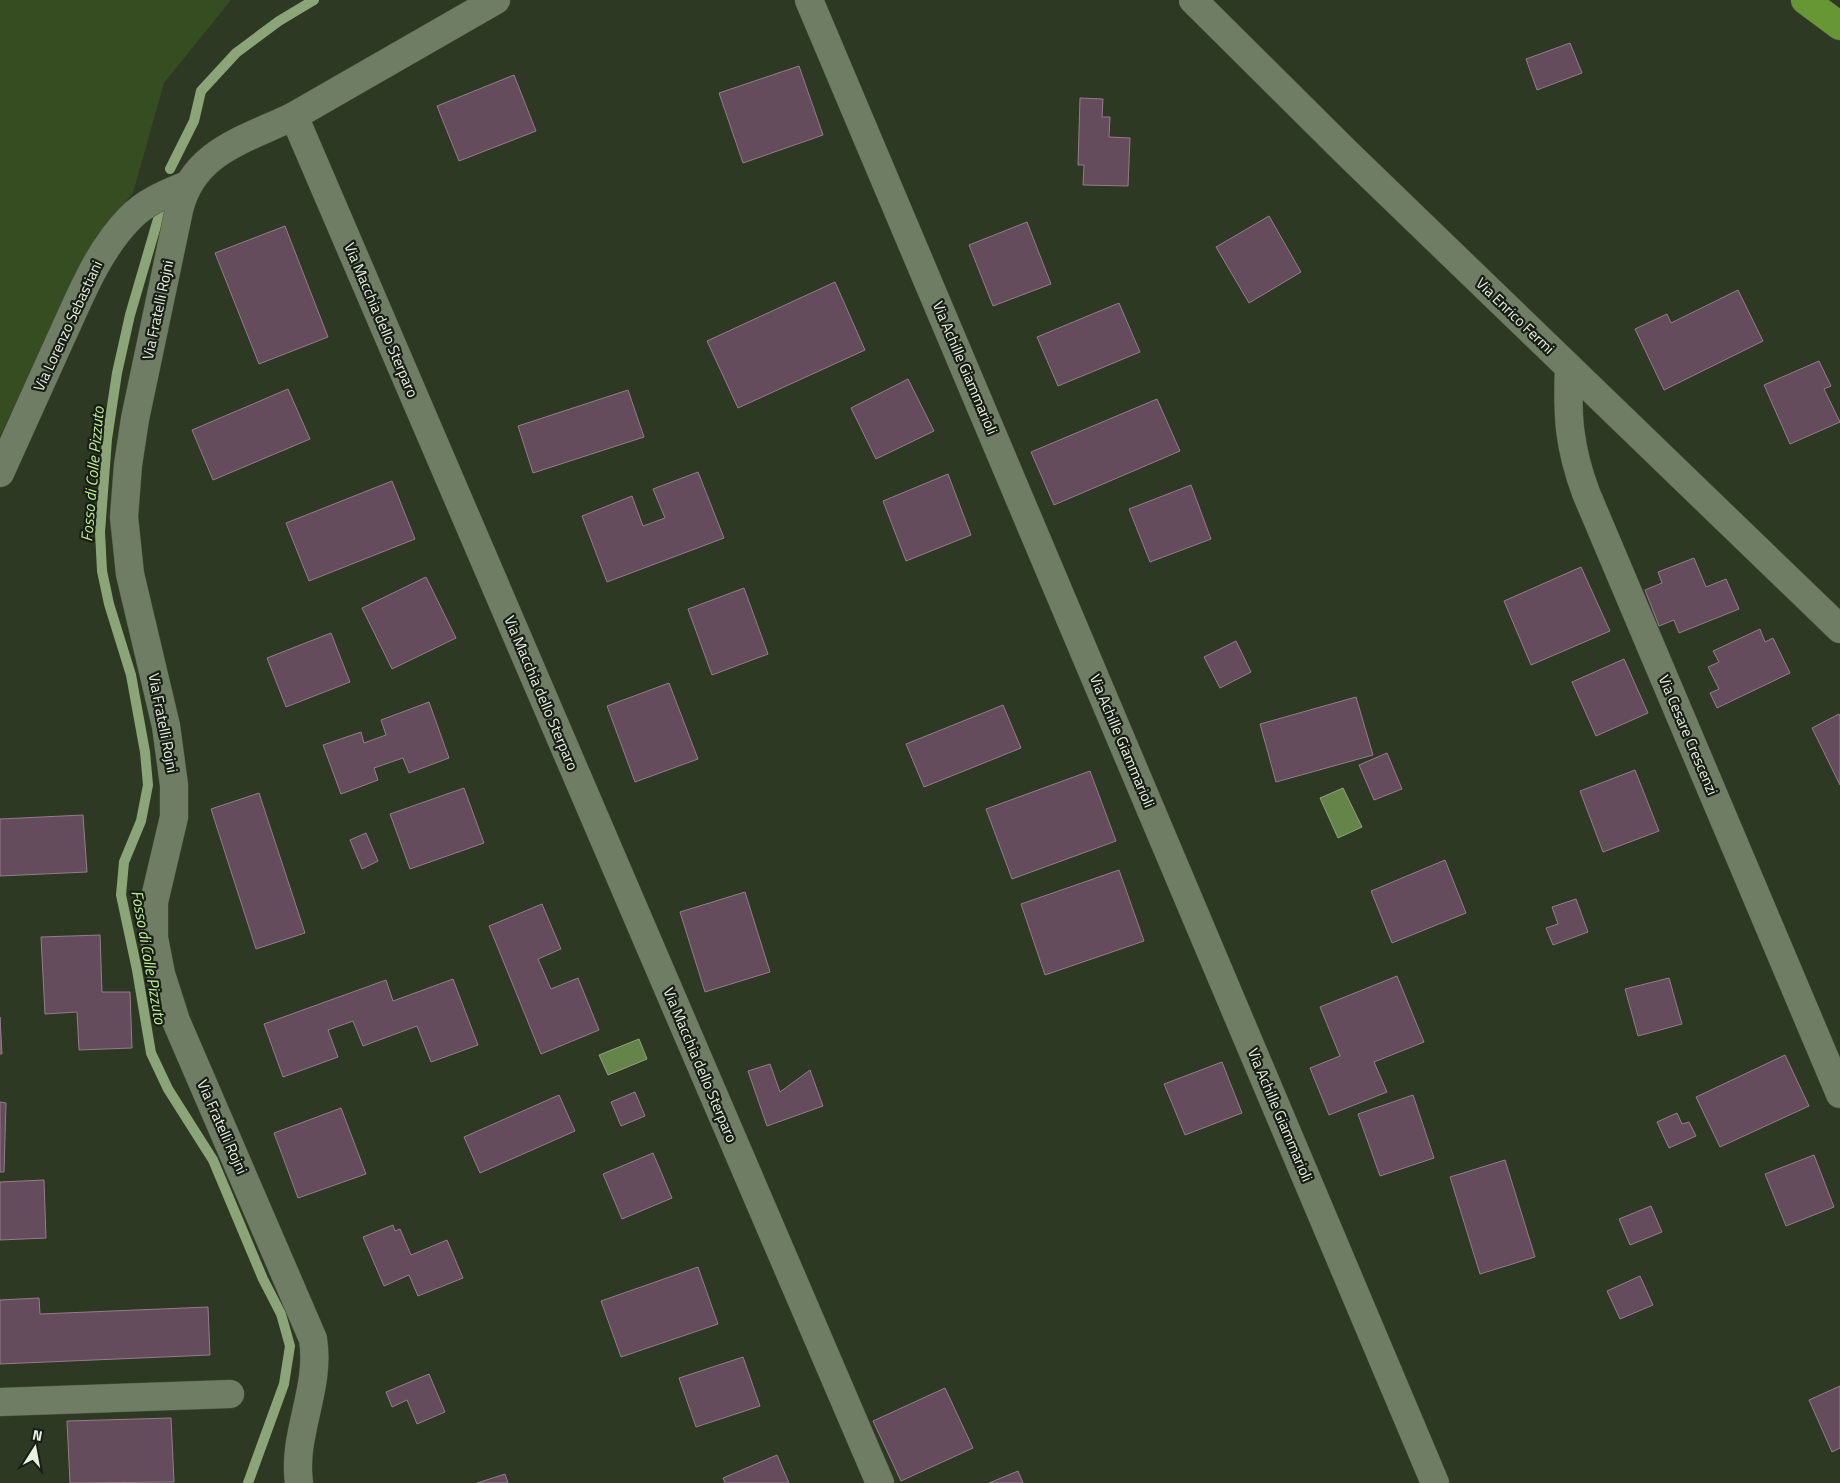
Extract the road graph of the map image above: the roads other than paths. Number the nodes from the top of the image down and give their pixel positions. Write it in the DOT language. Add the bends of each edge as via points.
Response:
graph roads {
  1 [pos="496,0"];
  2 [pos="809,0"];
  3 [pos="1193,0"];
  4 [pos="1805,0"];
  5 [pos="1840,26"];
  6 [pos="294,116"];
  7 [pos="187,185"];
  8 [pos="1569,368"];
  9 [pos="0,472"];
  10 [pos="1840,628"];
  11 [pos="1840,1094"];
  12 [pos="230,1394"];
  13 [pos="0,1402"];
  14 [pos="299,1483"];
  15 [pos="880,1483"];
  16 [pos="1436,1483"];
  1 -- 6 [label="street"];
  2 -- 16 [label="street, Via Achille Giammarioli"];
  3 -- 8 [label="street, Via Enrico Fermi"];
  4 -- 5 [label="highway"];
  6 -- 7 [label="street, Via Fratelli Rojni" via="213,157 198,169"];
  6 -- 15 [label="street, Via Macchia dello Sterparo"];
  7 -- 9 [label="street, Via Lorenzo Sebastiani" via="139,210 109,244 84,288"];
  7 -- 14 [label="street, Via Fratelli Rojni" via="135,419 124,517 130,574 166,726 174,785 174,817 155,896 153,926 161,974 176,1021 313,1339 314,1378 298,1448"];
  8 -- 10 [label="street, Via Enrico Fermi"];
  8 -- 11 [label="street, Via Cesare Crescenzi" via="1569,432 1586,493"];
  12 -- 13 [label="street"];
}
